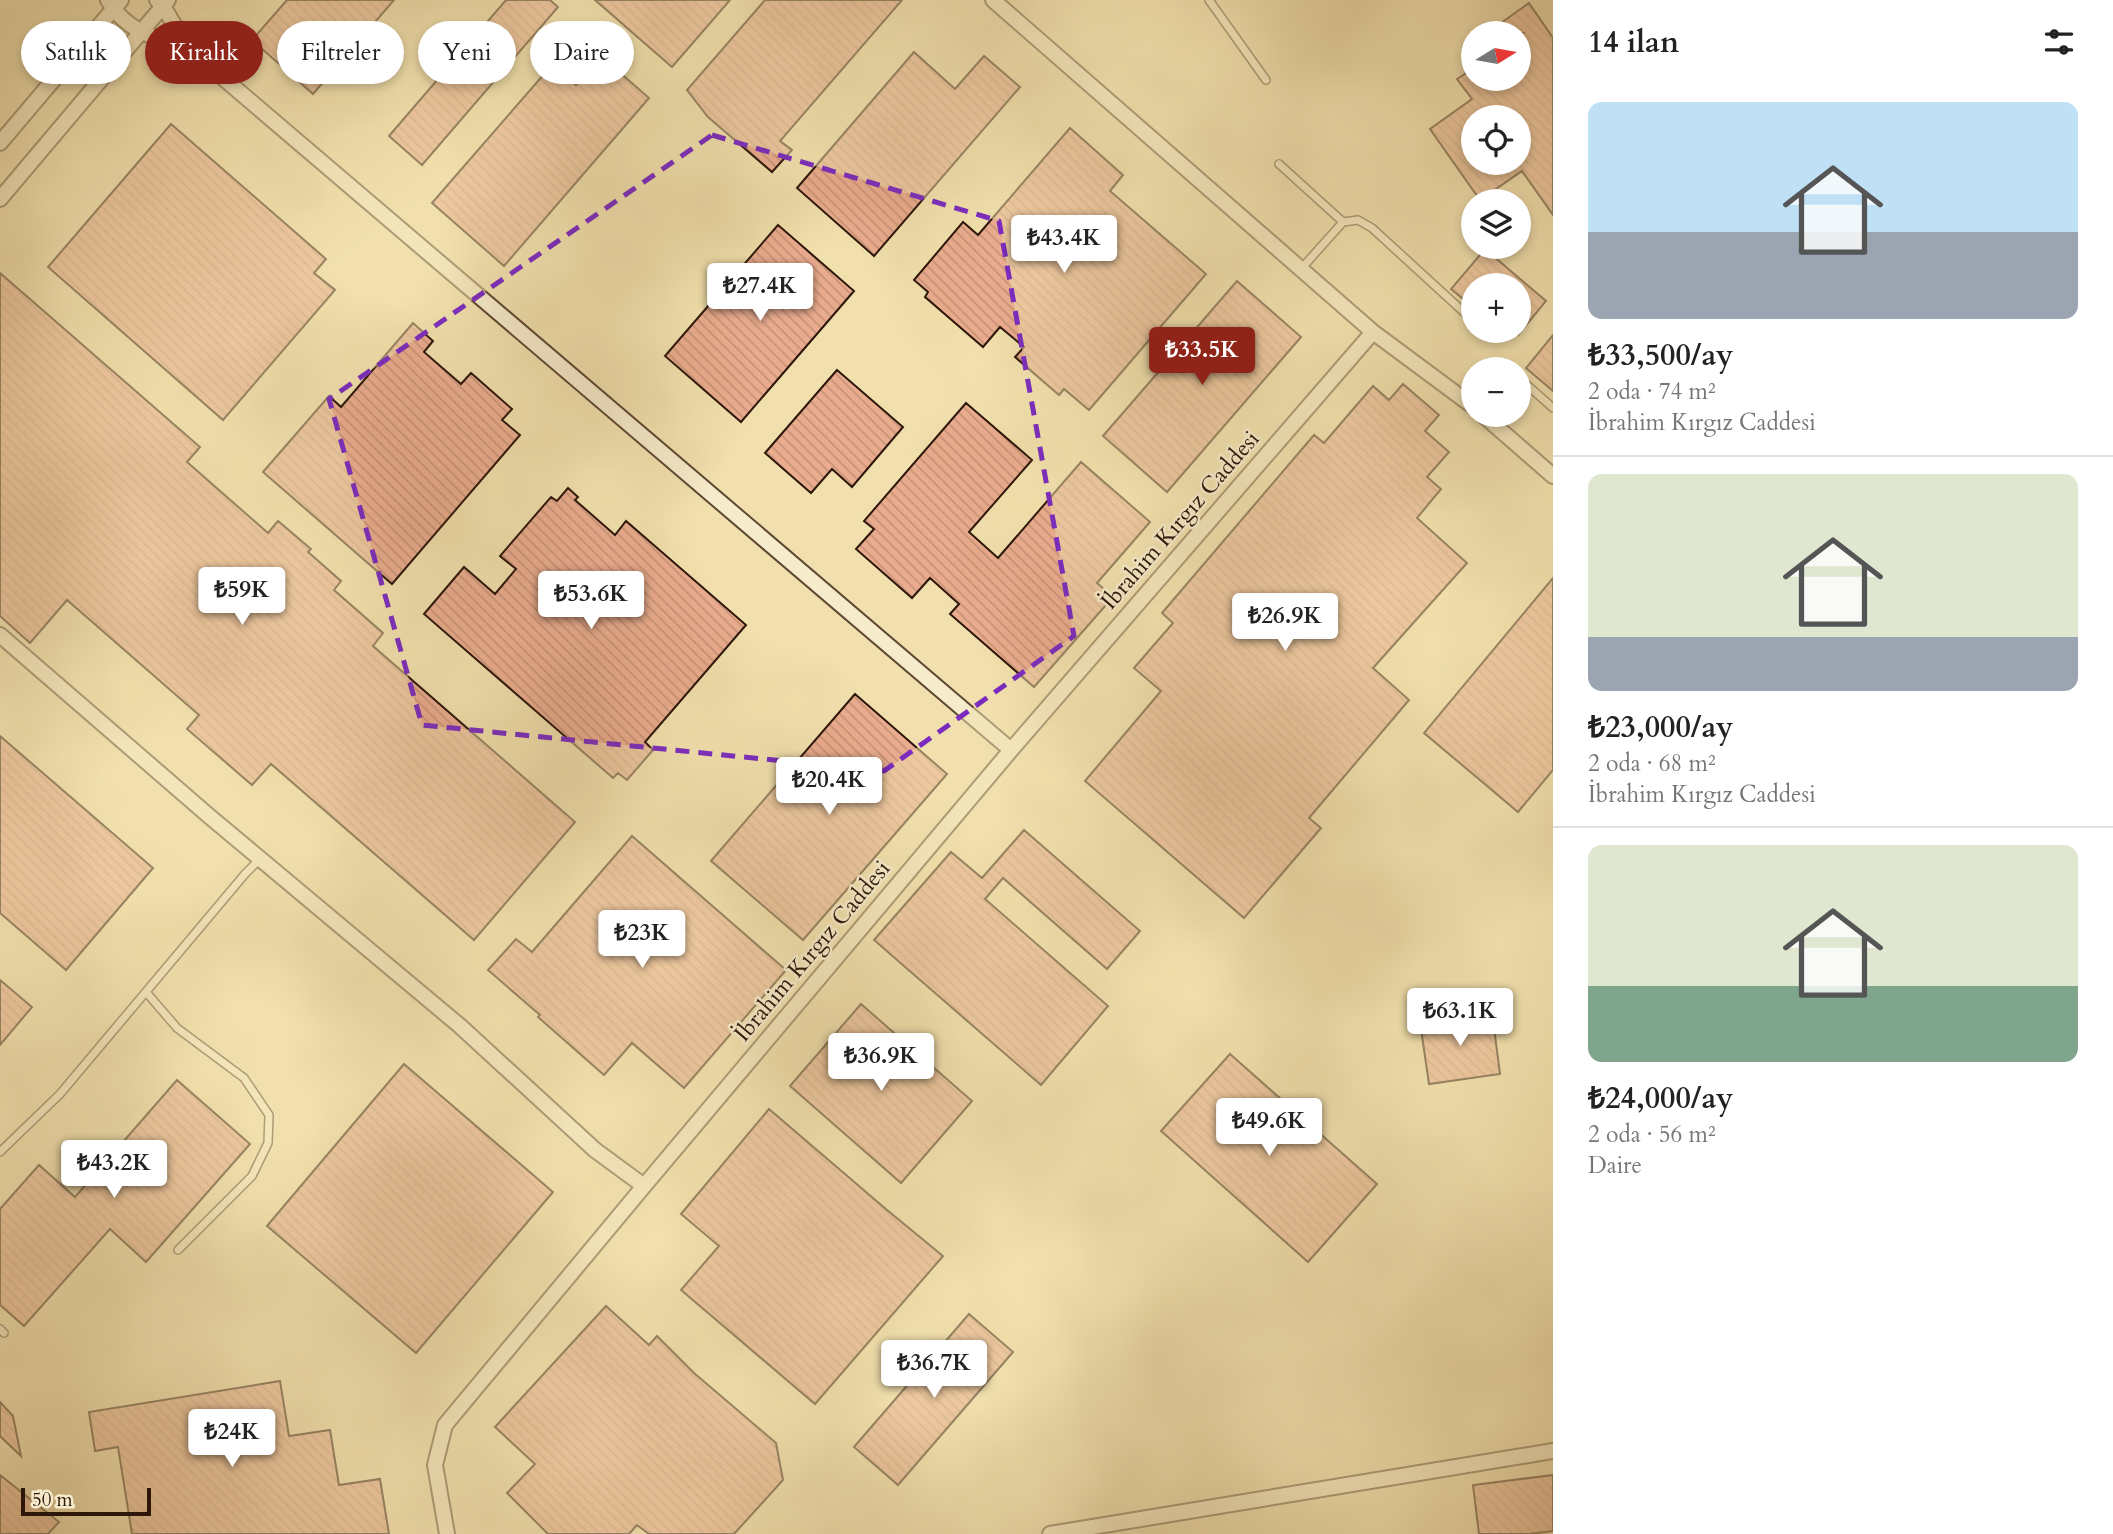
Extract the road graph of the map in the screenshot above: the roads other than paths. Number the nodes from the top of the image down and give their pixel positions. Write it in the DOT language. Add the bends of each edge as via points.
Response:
graph roads {
  1 [pos="993,0"];
  2 [pos="1209,0"];
  3 [pos="163,2"];
  4 [pos="114,3"];
  5 [pos="173,21"];
  6 [pos="141,33"];
  7 [pos="145,34"];
  8 [pos="1266,80"];
  9 [pos="230,84"];
  10 [pos="0,144"];
  11 [pos="1279,164"];
  12 [pos="0,199"];
  13 [pos="1343,222"];
  14 [pos="1301,269"];
  15 [pos="1461,310"];
  16 [pos="1373,332"];
  17 [pos="1531,389"];
  18 [pos="1461,397"];
  19 [pos="1553,408"];
  20 [pos="1497,427"];
  21 [pos="1553,476"];
  22 [pos="0,635"];
  23 [pos="1011,750"];
  24 [pos="260,859"];
  25 [pos="146,992"];
  26 [pos="0,1153"];
  27 [pos="644,1186"];
  28 [pos="178,1250"];
  29 [pos="1553,1451"];
  30 [pos="447,1534"];
  31 [pos="1050,1534"];
  1 -- 14 [label="street"];
  2 -- 8 [label="lane"];
  3 -- 5 [label="street"];
  3 -- 6 [label="street"];
  4 -- 6 [label="street"];
  4 -- 10 [label="street"];
  6 -- 7 [label="street"];
  6 -- 12 [label="street"];
  9 -- 23 [label="street"];
  11 -- 13 [label="lane"];
  13 -- 14 [label="lane"];
  13 -- 15 [label="lane" via="1358,220 1372,228"];
  14 -- 16 [label="street"];
  16 -- 18 [label="street"];
  16 -- 23 [label="street, İbrahim Kırgız Caddesi"];
  17 -- 19 [label="lane"];
  20 -- 21 [label="street"];
  22 -- 24 [label="street"];
  23 -- 27 [label="street, İbrahim Kırgız Caddesi"];
  24 -- 25 [label="lane"];
  24 -- 27 [label="street" via="460,1026 595,1150"];
  25 -- 26 [label="lane" via="60,1094"];
  25 -- 28 [label="lane" via="177,1028 244,1078 269,1115 268,1143 252,1176"];
  27 -- 30 [label="street, İbrahim Kırgız Caddesi" via="445,1425 435,1465"];
  29 -- 31 [label="street"];
}
